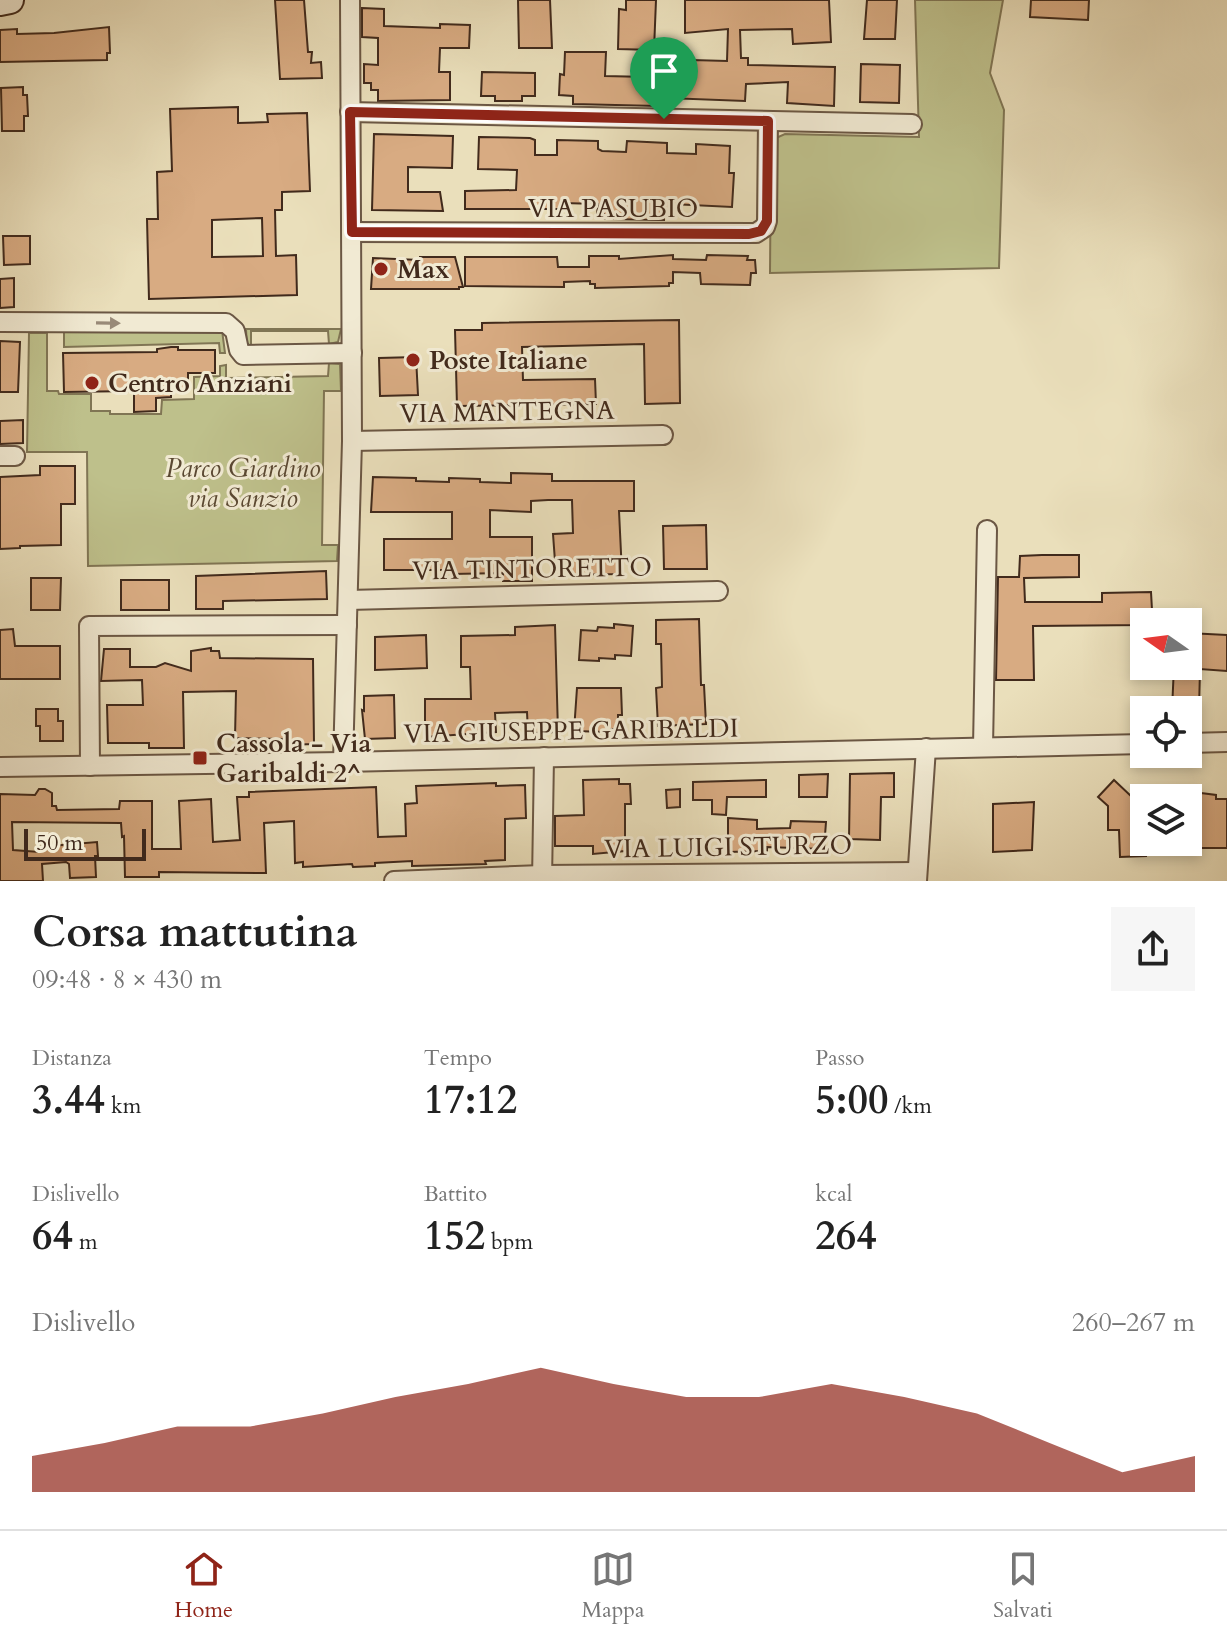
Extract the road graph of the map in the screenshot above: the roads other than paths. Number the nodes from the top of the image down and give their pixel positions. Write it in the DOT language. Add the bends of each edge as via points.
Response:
graph roads {
  1 [pos="10,0"];
  2 [pos="350,0"];
  3 [pos="0,2"];
  4 [pos="350,112"];
  5 [pos="768,121"];
  6 [pos="912,124"];
  7 [pos="352,232"];
  8 [pos="0,322"];
  9 [pos="352,353"];
  10 [pos="663,435"];
  11 [pos="352,441"];
  12 [pos="987,530"];
  13 [pos="718,591"];
  14 [pos="348,600"];
  15 [pos="347,625"];
  16 [pos="1227,742"];
  17 [pos="1202,743"];
  18 [pos="1130,744"];
  19 [pos="983,747"];
  20 [pos="926,748"];
  21 [pos="544,757"];
  22 [pos="343,762"];
  23 [pos="90,766"];
  24 [pos="0,767"];
  25 [pos="917,876"];
  26 [pos="542,878"];
  27 [pos="394,881"];
  1 -- 3 [label="main road"];
  2 -- 4 [label="street"];
  4 -- 5 [label="street"];
  4 -- 7 [label="street"];
  5 -- 6 [label="street"];
  5 -- 7 [label="street, VIA PASUBIO" via="767,221 756,233"];
  7 -- 9 [label="street"];
  8 -- 9 [label="street, one-way" via="226,323 235,331 240,353"];
  9 -- 11 [label="street"];
  10 -- 11 [label="street, VIA MANTEGNA"];
  11 -- 14 [label="street"];
  12 -- 19 [label="street"];
  13 -- 14 [label="street, VIA TINTORETTO"];
  14 -- 15 [label="street"];
  15 -- 22 [label="street"];
  15 -- 23 [label="street" via="89,626"];
  16 -- 17 [label="street"];
  18 -- 19 [label="street, VIA GIUSEPPE GARIBALDI"];
  19 -- 20 [label="street, VIA GIUSEPPE GARIBALDI"];
  20 -- 21 [label="street, VIA GIUSEPPE GARIBALDI"];
  20 -- 25 [label="street"];
  21 -- 22 [label="street, VIA GIUSEPPE GARIBALDI"];
  21 -- 26 [label="street"];
  22 -- 23 [label="street, VIA GIUSEPPE GARIBALDI"];
  23 -- 24 [label="street, VIA GIUSEPPE GARIBALDI"];
  25 -- 26 [label="street, VIA LUIGI STURZO"];
  26 -- 27 [label="street, VIA LUIGI STURZO"];
}
